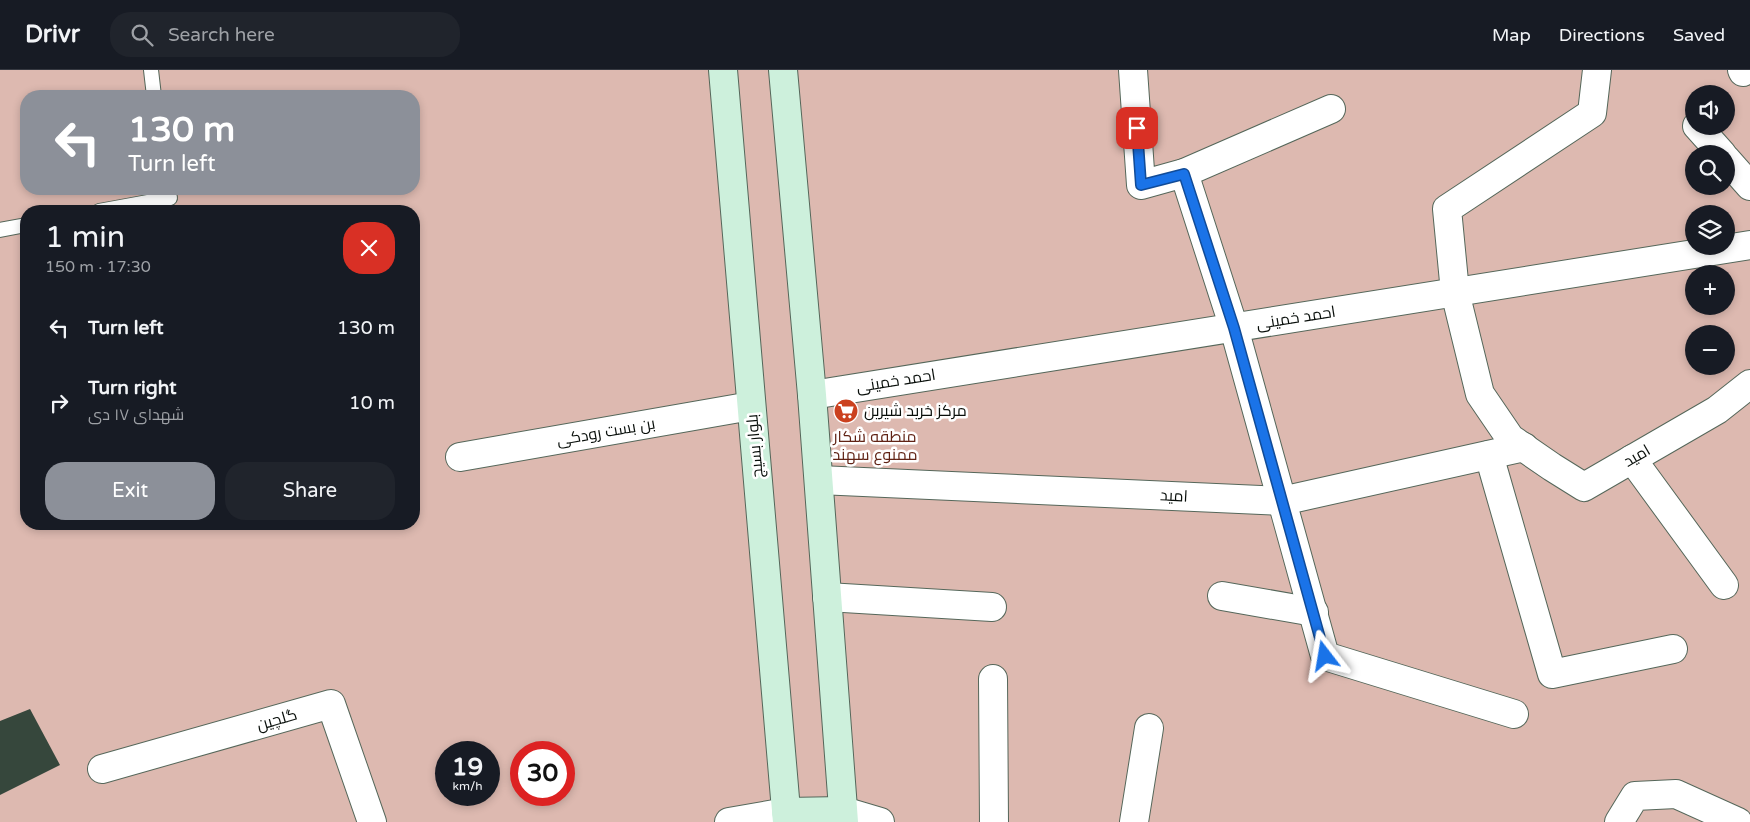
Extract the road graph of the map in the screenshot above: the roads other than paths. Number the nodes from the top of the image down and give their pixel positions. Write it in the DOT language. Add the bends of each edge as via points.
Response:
graph roads {
  1 [pos="150,70"];
  2 [pos="723,70"];
  3 [pos="783,70"];
  4 [pos="1133,70"];
  5 [pos="1597,70"];
  6 [pos="153,90"];
  7 [pos="1331,109"];
  8 [pos="1705,135"];
  9 [pos="1714,145"];
  10 [pos="1735,169"];
  11 [pos="1184,174"];
  12 [pos="1750,186"];
  13 [pos="169,195"];
  14 [pos="132,205"];
  15 [pos="20,226"];
  16 [pos="0,230"];
  17 [pos="1750,245"];
  18 [pos="1455,292"];
  19 [pos="1234,328"];
  20 [pos="1750,384"];
  21 [pos="812,395"];
  22 [pos="751,406"];
  23 [pos="1524,447"];
  24 [pos="1489,455"];
  25 [pos="460,457"];
  26 [pos="1632,459"];
  27 [pos="818,480"];
  28 [pos="1282,501"];
  29 [pos="1724,585"];
  30 [pos="1222,596"];
  31 [pos="827,597"];
  32 [pos="992,607"];
  33 [pos="1314,612"];
  34 [pos="1673,649"];
  35 [pos="993,679"];
  36 [pos="1514,714"];
  37 [pos="1148,728"];
  38 [pos="102,769"];
  39 [pos="787,817"];
  40 [pos="843,817"];
  41 [pos="372,822"];
  42 [pos="729,822"];
  43 [pos="880,822"];
  44 [pos="994,822"];
  45 [pos="1134,822"];
  46 [pos="1620,822"];
  47 [pos="1738,822"];
  1 -- 6 [label="lane"];
  2 -- 22 [label="main road, بلوار بسیج"];
  3 -- 21 [label="main road"];
  4 -- 11 [label="street" via="1141,185"];
  5 -- 18 [label="street, امید" via="1592,113 1446,209"];
  7 -- 11 [label="street"];
  8 -- 9 [label="street"];
  10 -- 12 [label="street"];
  11 -- 19 [label="street"];
  13 -- 14 [label="lane" via="170,198"];
  15 -- 16 [label="lane"];
  17 -- 18 [label="street, احمد خمینی"];
  18 -- 19 [label="street, احمد خمینی"];
  18 -- 23 [label="street, امید" via="1480,394 1510,438"];
  19 -- 21 [label="street, احمد خمینی"];
  19 -- 28 [label="street"];
  20 -- 26 [label="street, امید" via="1717,410"];
  21 -- 27 [label="main road"];
  22 -- 25 [label="street, بن بست رودکی"];
  22 -- 39 [label="main road, بلوار بسیج"];
  23 -- 24 [label="street, امید"];
  23 -- 26 [label="street, امید" via="1584,487"];
  24 -- 28 [label="street, امید"];
  24 -- 34 [label="street" via="1552,674"];
  26 -- 29 [label="street"];
  27 -- 28 [label="street, امید"];
  27 -- 31 [label="main road"];
  28 -- 33 [label="street"];
  30 -- 33 [label="street"];
  31 -- 32 [label="street"];
  31 -- 40 [label="main road"];
  33 -- 36 [label="street" via="1325,656"];
  35 -- 44 [label="street"];
  37 -- 45 [label="street"];
  38 -- 41 [label="street, گلچین" via="331,704"];
  39 -- 40 [label="main road"];
  39 -- 42 [label="street"];
  40 -- 43 [label="street"];
  46 -- 47 [label="street" via="1635,796 1676,794"];
}
